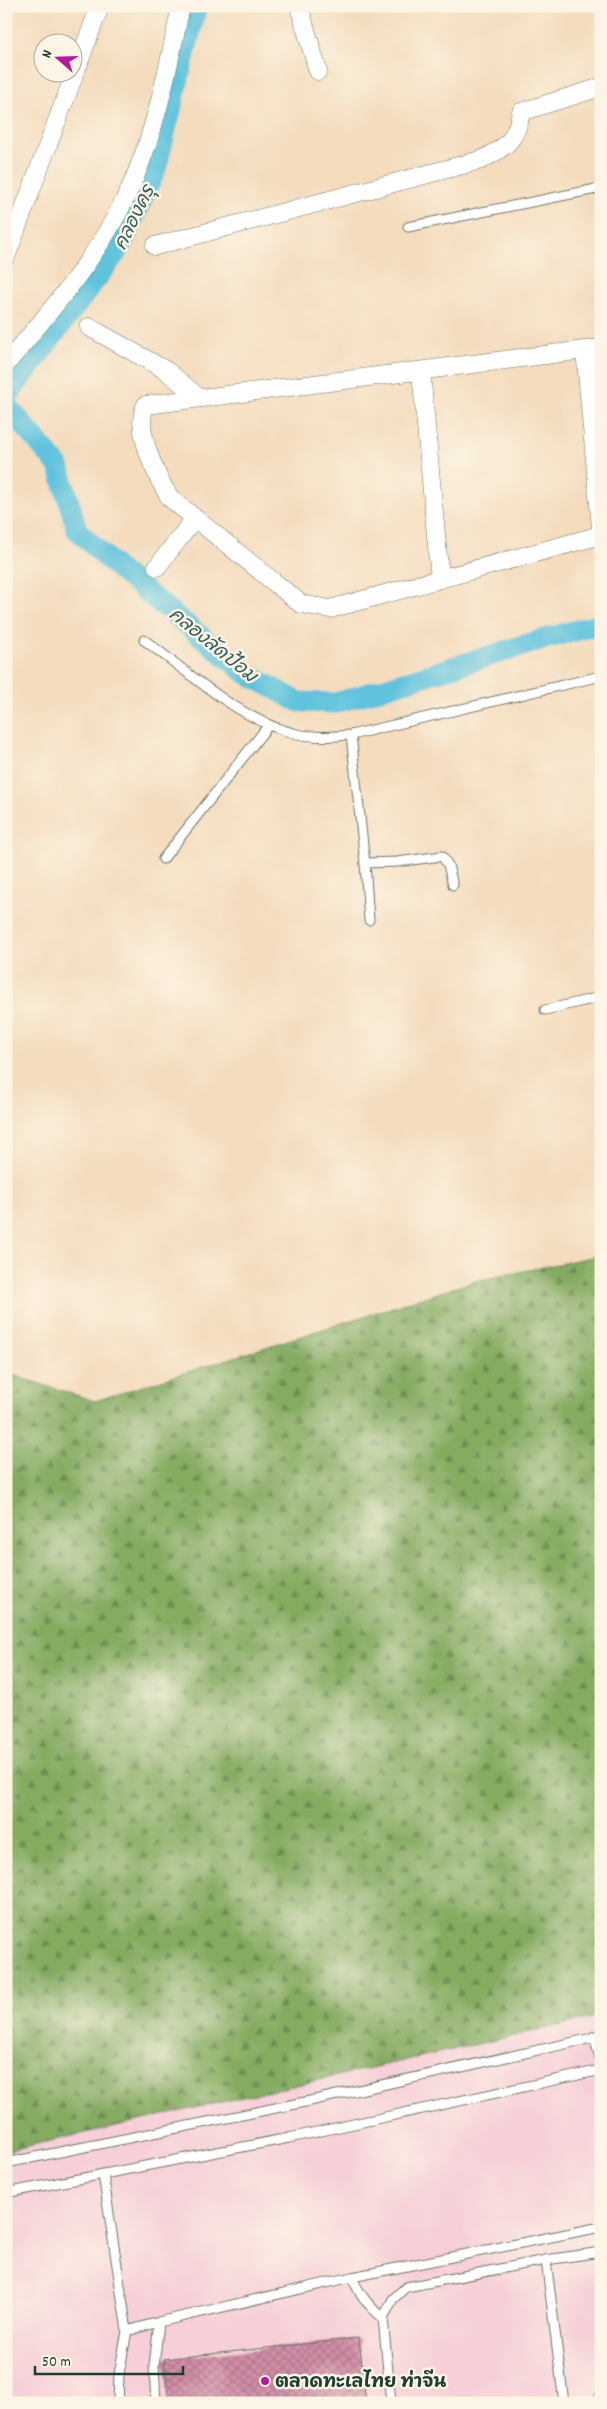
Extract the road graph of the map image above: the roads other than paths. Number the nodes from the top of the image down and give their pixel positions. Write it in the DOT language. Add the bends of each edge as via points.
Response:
graph roads {
  1 [pos="100,6"];
  2 [pos="181,6"];
  3 [pos="299,6"];
  4 [pos="318,71"];
  5 [pos="601,87"];
  6 [pos="601,188"];
  7 [pos="408,227"];
  8 [pos="155,246"];
  9 [pos="6,257"];
  10 [pos="89,327"];
  11 [pos="593,349"];
  12 [pos="6,364"];
  13 [pos="421,371"];
  14 [pos="199,398"];
  15 [pos="194,518"];
  16 [pos="601,528"];
  17 [pos="601,535"];
  18 [pos="157,567"];
  19 [pos="440,579"];
  20 [pos="144,640"];
  21 [pos="601,676"];
  22 [pos="268,726"];
  23 [pos="351,735"];
  24 [pos="162,860"];
  25 [pos="365,863"];
  26 [pos="453,885"];
  27 [pos="369,920"];
  28 [pos="601,997"];
  29 [pos="545,1010"];
  30 [pos="597,2036"];
  31 [pos="601,2062"];
  32 [pos="601,2070"];
  33 [pos="6,2163"];
  34 [pos="103,2174"];
  35 [pos="6,2193"];
  36 [pos="601,2227"];
  37 [pos="601,2252"];
  38 [pos="546,2260"];
  39 [pos="352,2277"];
  40 [pos="383,2318"];
  41 [pos="159,2322"];
  42 [pos="127,2332"];
  43 [pos="601,2395"];
  44 [pos="118,2403"];
  45 [pos="156,2403"];
  46 [pos="392,2403"];
  47 [pos="564,2403"];
  48 [pos="596,2403"];
  1 -- 9 [label="street"];
  2 -- 12 [label="street" via="151,128 121,206 90,258"];
  3 -- 4 [label="street"];
  5 -- 8 [label="street" via="521,112 518,128 510,141 481,160"];
  6 -- 7 [label="lane"];
  10 -- 14 [label="street" via="167,372"];
  11 -- 13 [label="street"];
  11 -- 16 [label="street"];
  13 -- 14 [label="street"];
  13 -- 19 [label="street"];
  14 -- 15 [label="street" via="146,405 141,413 158,478 170,498"];
  15 -- 18 [label="street"];
  15 -- 19 [label="street" via="301,604 317,608 330,609"];
  17 -- 19 [label="street"];
  20 -- 22 [label="lane" via="236,708"];
  21 -- 23 [label="lane"];
  22 -- 23 [label="lane" via="298,735"];
  22 -- 24 [label="lane"];
  23 -- 25 [label="lane"];
  25 -- 26 [label="lane" via="442,856"];
  25 -- 27 [label="lane"];
  28 -- 29 [label="lane"];
  30 -- 31 [label="lane"];
  30 -- 33 [label="lane" via="310,2101"];
  32 -- 34 [label="lane" via="289,2138"];
  34 -- 35 [label="lane"];
  34 -- 42 [label="lane"];
  36 -- 39 [label="lane"];
  37 -- 38 [label="lane"];
  38 -- 40 [label="lane" via="406,2287 393,2299"];
  38 -- 47 [label="lane"];
  39 -- 40 [label="lane" via="372,2310"];
  39 -- 41 [label="lane"];
  40 -- 46 [label="lane"];
  41 -- 42 [label="lane"];
  41 -- 45 [label="lane" via="154,2366"];
  42 -- 44 [label="lane" via="119,2374"];
  43 -- 48 [label="lane"];
}
